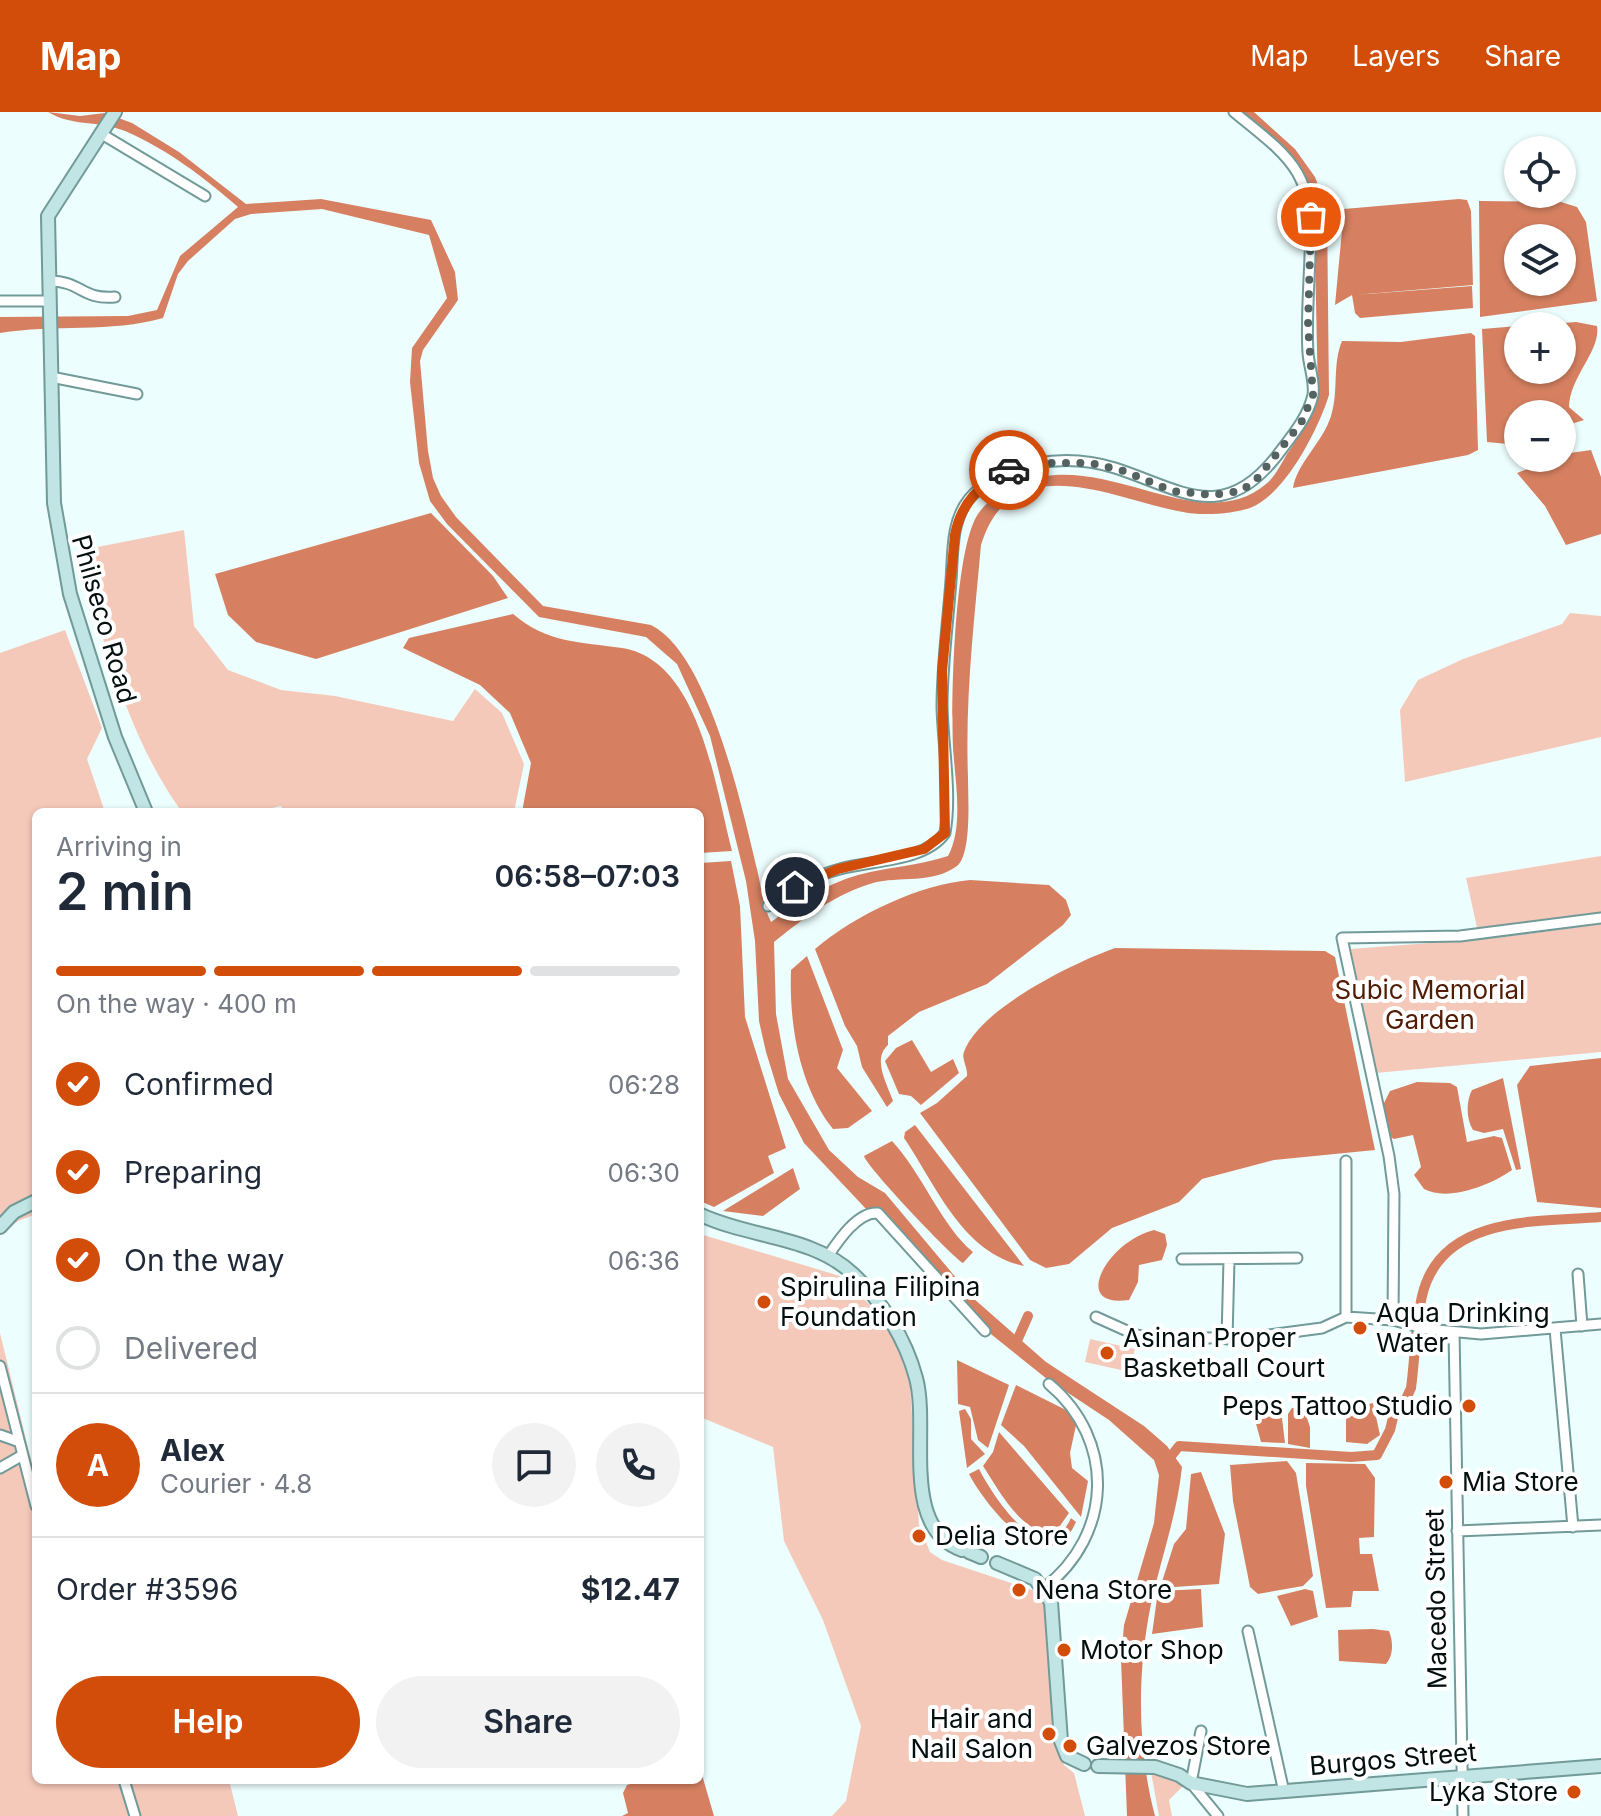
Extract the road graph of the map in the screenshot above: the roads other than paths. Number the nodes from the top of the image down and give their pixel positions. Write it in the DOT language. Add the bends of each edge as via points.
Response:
graph roads {
  1 [pos="115,112"];
  2 [pos="1234,112"];
  3 [pos="102,130"];
  4 [pos="205,196"];
  5 [pos="49,281"];
  6 [pos="115,297"];
  7 [pos="0,301"];
  8 [pos="50,304"];
  9 [pos="51,377"];
  10 [pos="137,394"];
  11 [pos="144,808"];
  12 [pos="768,906"];
  13 [pos="1601,918"];
  14 [pos="1346,1161"];
  15 [pos="32,1203"];
  16 [pos="704,1216"];
  17 [pos="0,1227"];
  18 [pos="828,1256"];
  19 [pos="1297,1258"];
  20 [pos="1182,1259"];
  21 [pos="1229,1260"];
  22 [pos="1578,1274"];
  23 [pos="1096,1317"];
  24 [pos="1346,1317"];
  25 [pos="1393,1320"];
  26 [pos="1601,1324"];
  27 [pos="1582,1326"];
  28 [pos="1555,1329"];
  29 [pos="985,1331"];
  30 [pos="1454,1332"];
  31 [pos="1227,1339"];
  32 [pos="0,1366"];
  33 [pos="1049,1384"];
  34 [pos="0,1435"];
  35 [pos="17,1441"];
  36 [pos="21,1456"];
  37 [pos="0,1468"];
  38 [pos="32,1493"];
  39 [pos="1601,1525"];
  40 [pos="1573,1527"];
  41 [pos="1457,1531"];
  42 [pos="1044,1588"];
  43 [pos="1248,1631"];
  44 [pos="1201,1731"];
  45 [pos="1601,1766"];
  46 [pos="1461,1775"];
  47 [pos="1191,1783"];
  48 [pos="125,1784"];
  49 [pos="1284,1792"];
  50 [pos="135,1816"];
  51 [pos="1218,1816"];
  52 [pos="1463,1816"];
  1 -- 3 [label="street, Philseco Road"];
  2 -- 12 [label="street" via="1288,158 1307,194 1313,384 1306,415 1263,473 1232,493 1181,493 1113,467 1080,462 1021,466 985,484 959,514 953,546 942,671 945,833 924,849 807,881"];
  3 -- 4 [label="street"];
  3 -- 5 [label="street, Philseco Road" via="48,216"];
  5 -- 6 [label="street" via="69,281 88,295"];
  5 -- 8 [label="street, Philseco Road"];
  7 -- 8 [label="street"];
  8 -- 9 [label="street, Philseco Road"];
  9 -- 10 [label="street"];
  9 -- 11 [label="street, Philseco Road" via="54,503 63,565 115,737"];
  13 -- 25 [label="street" via="1460,936 1342,938 1389,1156 1394,1194"];
  14 -- 24 [label="street"];
  15 -- 17 [label="street"];
  16 -- 18 [label="street"];
  18 -- 29 [label="street" via="845,1233 868,1214 878,1213"];
  18 -- 42 [label="street" via="868,1289 906,1350 921,1402 925,1511 941,1539 1032,1577"];
  19 -- 21 [label="street"];
  20 -- 21 [label="street"];
  21 -- 31 [label="street"];
  22 -- 27 [label="street"];
  23 -- 31 [label="street" via="1146,1338"];
  24 -- 25 [label="street"];
  24 -- 31 [label="street" via="1322,1328"];
  25 -- 30 [label="street"];
  26 -- 27 [label="street"];
  27 -- 28 [label="street"];
  28 -- 30 [label="street"];
  28 -- 40 [label="street"];
  30 -- 41 [label="street, Macedo Street"];
  32 -- 35 [label="street"];
  33 -- 42 [label="street" via="1084,1423 1099,1485 1077,1553"];
  34 -- 35 [label="street"];
  35 -- 36 [label="street"];
  36 -- 37 [label="street"];
  36 -- 38 [label="street"];
  39 -- 40 [label="street"];
  40 -- 41 [label="street"];
  41 -- 46 [label="street, Macedo Street"];
  42 -- 47 [label="street, Burgos Street" via="1053,1607 1061,1741 1069,1758 1091,1765 1147,1767"];
  43 -- 49 [label="street"];
  44 -- 47 [label="street"];
  45 -- 46 [label="street, Burgos Street"];
  46 -- 49 [label="street, Burgos Street"];
  46 -- 52 [label="street, Macedo Street"];
  47 -- 49 [label="street, Burgos Street" via="1247,1794"];
  47 -- 51 [label="street"];
  48 -- 50 [label="street"];
}
